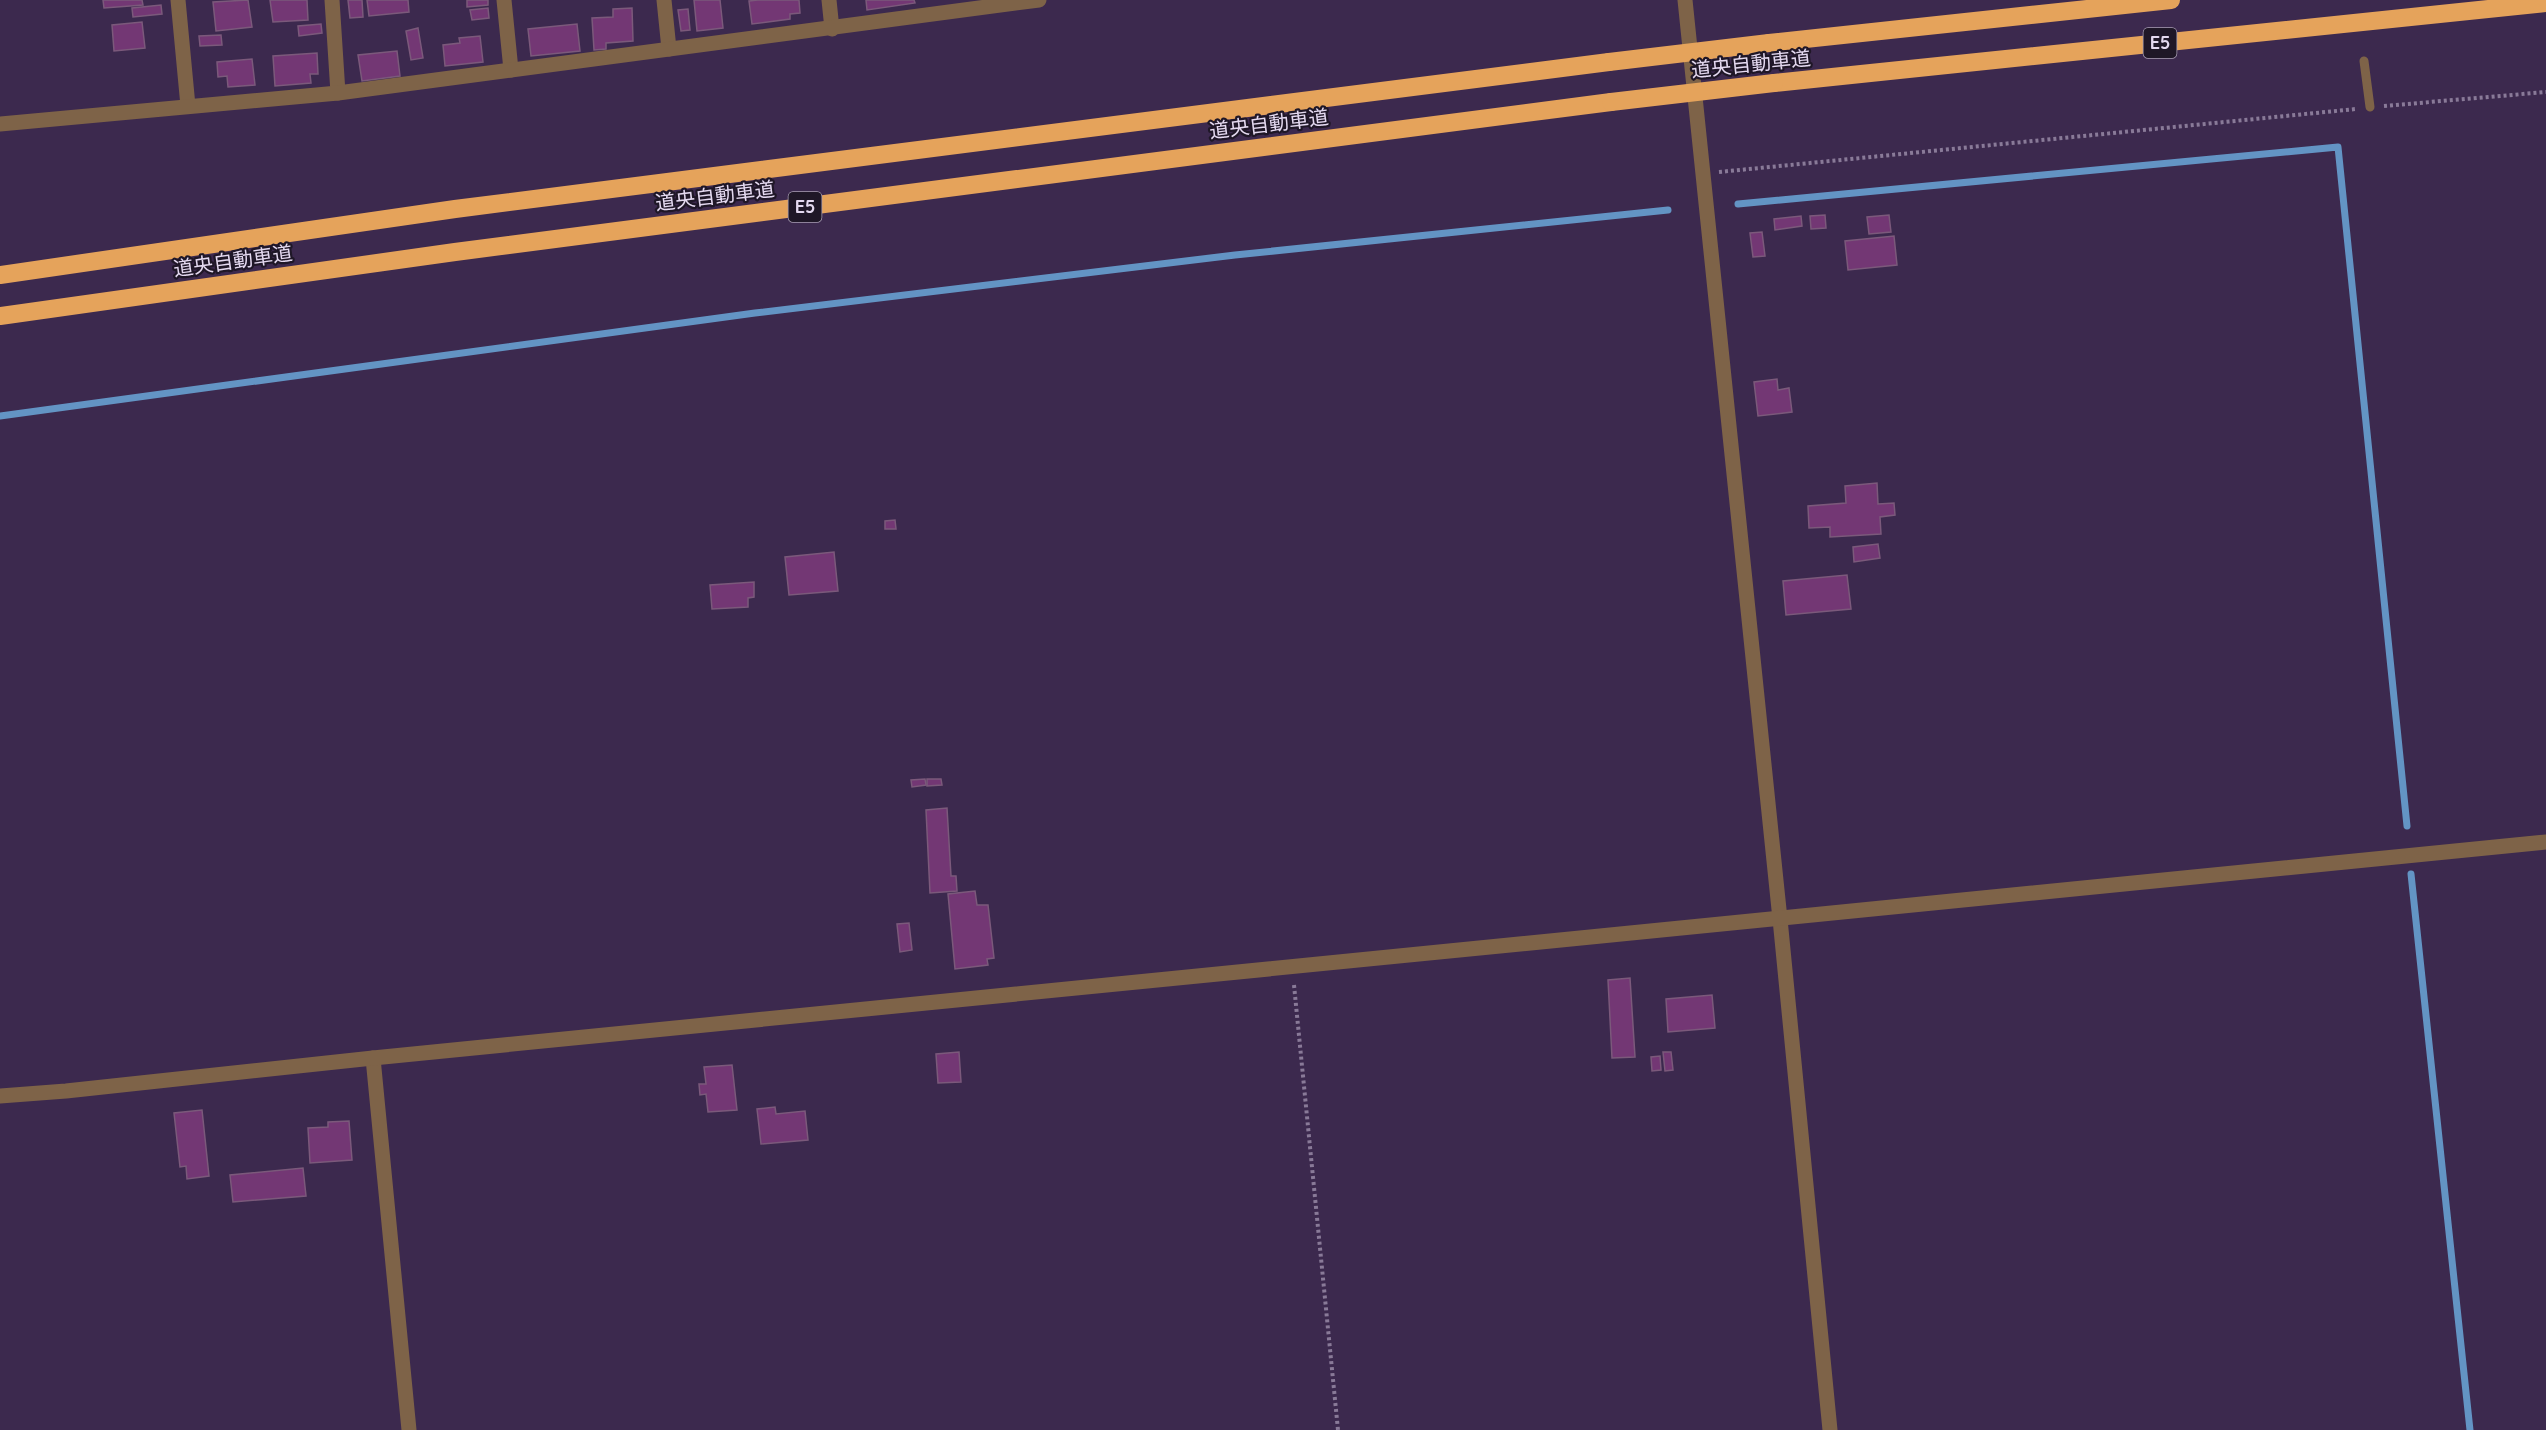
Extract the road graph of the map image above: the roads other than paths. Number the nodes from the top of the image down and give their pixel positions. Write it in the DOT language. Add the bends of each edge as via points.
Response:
graph roads {
  1 [pos="177,0"];
  2 [pos="332,0"];
  3 [pos="504,0"];
  4 [pos="664,0"];
  5 [pos="829,0"];
  6 [pos="1039,0"];
  7 [pos="1685,0"];
  8 [pos="2171,0"];
  9 [pos="1009,2"];
  10 [pos="2546,3"];
  11 [pos="832,29"];
  12 [pos="669,49"];
  13 [pos="2364,61"];
  14 [pos="511,70"];
  15 [pos="338,93"];
  16 [pos="188,106"];
  17 [pos="2370,107"];
  18 [pos="0,124"];
  19 [pos="0,275"];
  20 [pos="0,316"];
  21 [pos="2546,842"];
  22 [pos="1780,919"];
  23 [pos="373,1058"];
  24 [pos="0,1096"];
  25 [pos="409,1430"];
  26 [pos="1830,1430"];
  1 -- 16 [label="street"];
  2 -- 15 [label="street"];
  3 -- 14 [label="street"];
  4 -- 12 [label="street"];
  5 -- 11 [label="street"];
  6 -- 9 [label="street"];
  7 -- 22 [label="street"];
  8 -- 19 [label="highway, 道央自動車道 / E5, bridge" via="1608,62 454,209"];
  9 -- 11 [label="street"];
  10 -- 20 [label="highway, 道央自動車道 / E5, bridge" via="1611,102 455,252"];
  11 -- 12 [label="street"];
  12 -- 14 [label="street"];
  13 -- 17 [label="lane"];
  14 -- 15 [label="street"];
  15 -- 16 [label="street"];
  16 -- 18 [label="street"];
  21 -- 22 [label="street"];
  22 -- 23 [label="street"];
  22 -- 26 [label="street"];
  23 -- 24 [label="street"];
  23 -- 25 [label="street"];
}
